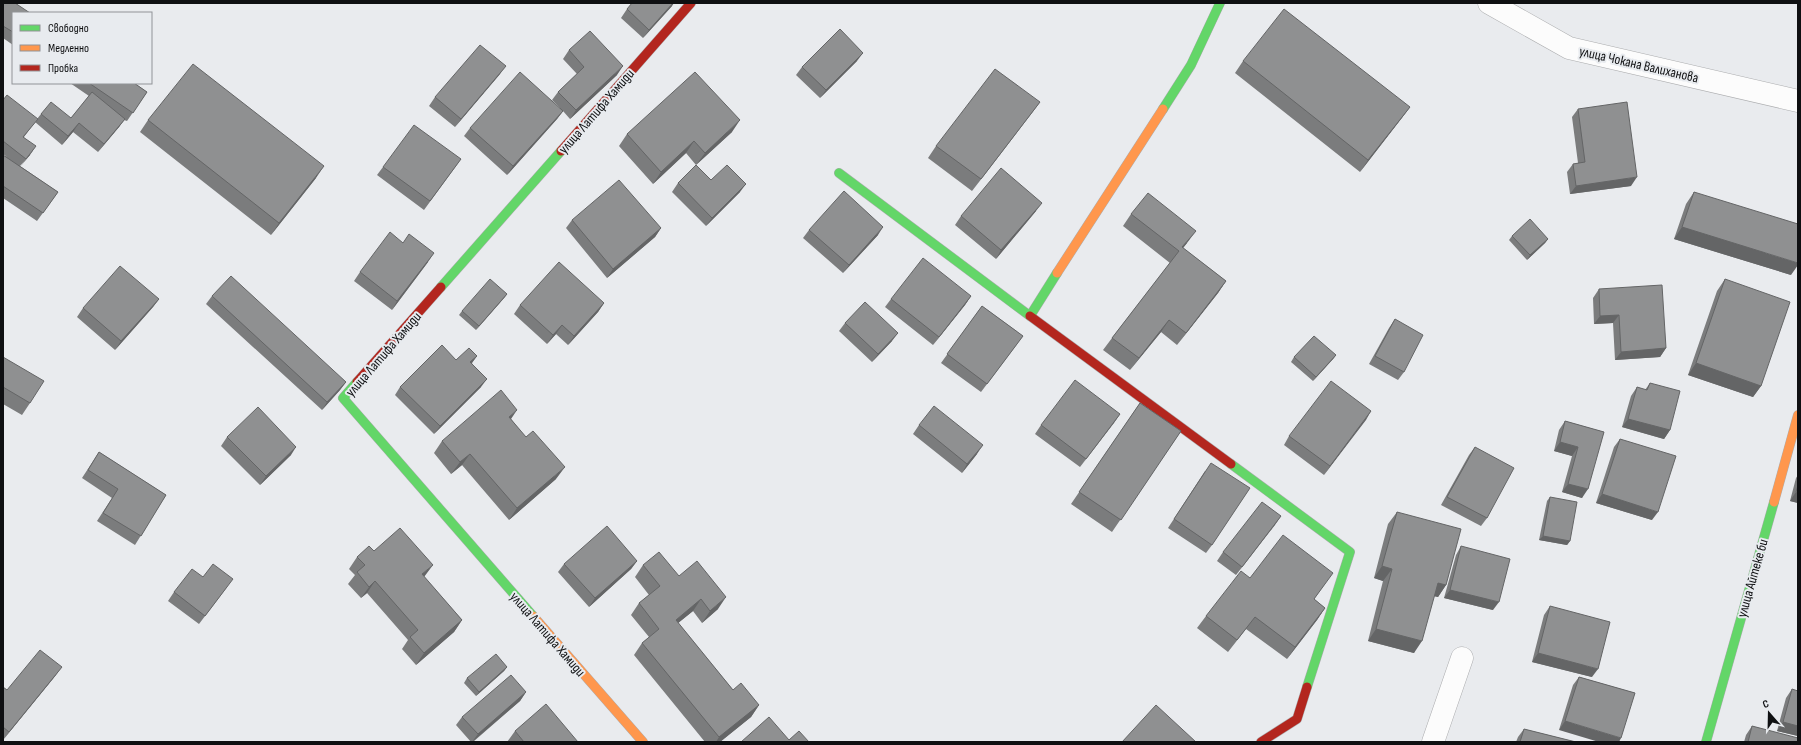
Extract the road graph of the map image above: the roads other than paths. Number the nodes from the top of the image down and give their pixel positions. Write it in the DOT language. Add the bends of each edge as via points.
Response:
graph roads {
  1 [pos="691,3"];
  2 [pos="1220,3"];
  3 [pos="1489,3"];
  4 [pos="1798,101"];
  5 [pos="839,172"];
  6 [pos="1030,316"];
  7 [pos="1798,415"];
  8 [pos="1462,658"];
  9 [pos="643,742"];
  10 [pos="1261,742"];
  11 [pos="1433,742"];
  12 [pos="1706,742"];
  1 -- 9 [label="street, улица Латифа Хамиди" via="343,398"];
  2 -- 6 [label="street" via="1191,65"];
  3 -- 4 [label="street, улица Чокана Валиханова" via="1569,48"];
  5 -- 6 [label="street"];
  6 -- 10 [label="street" via="1350,552 1297,719"];
  7 -- 12 [label="street, улица Айтеке би"];
  8 -- 11 [label="street"];
}
